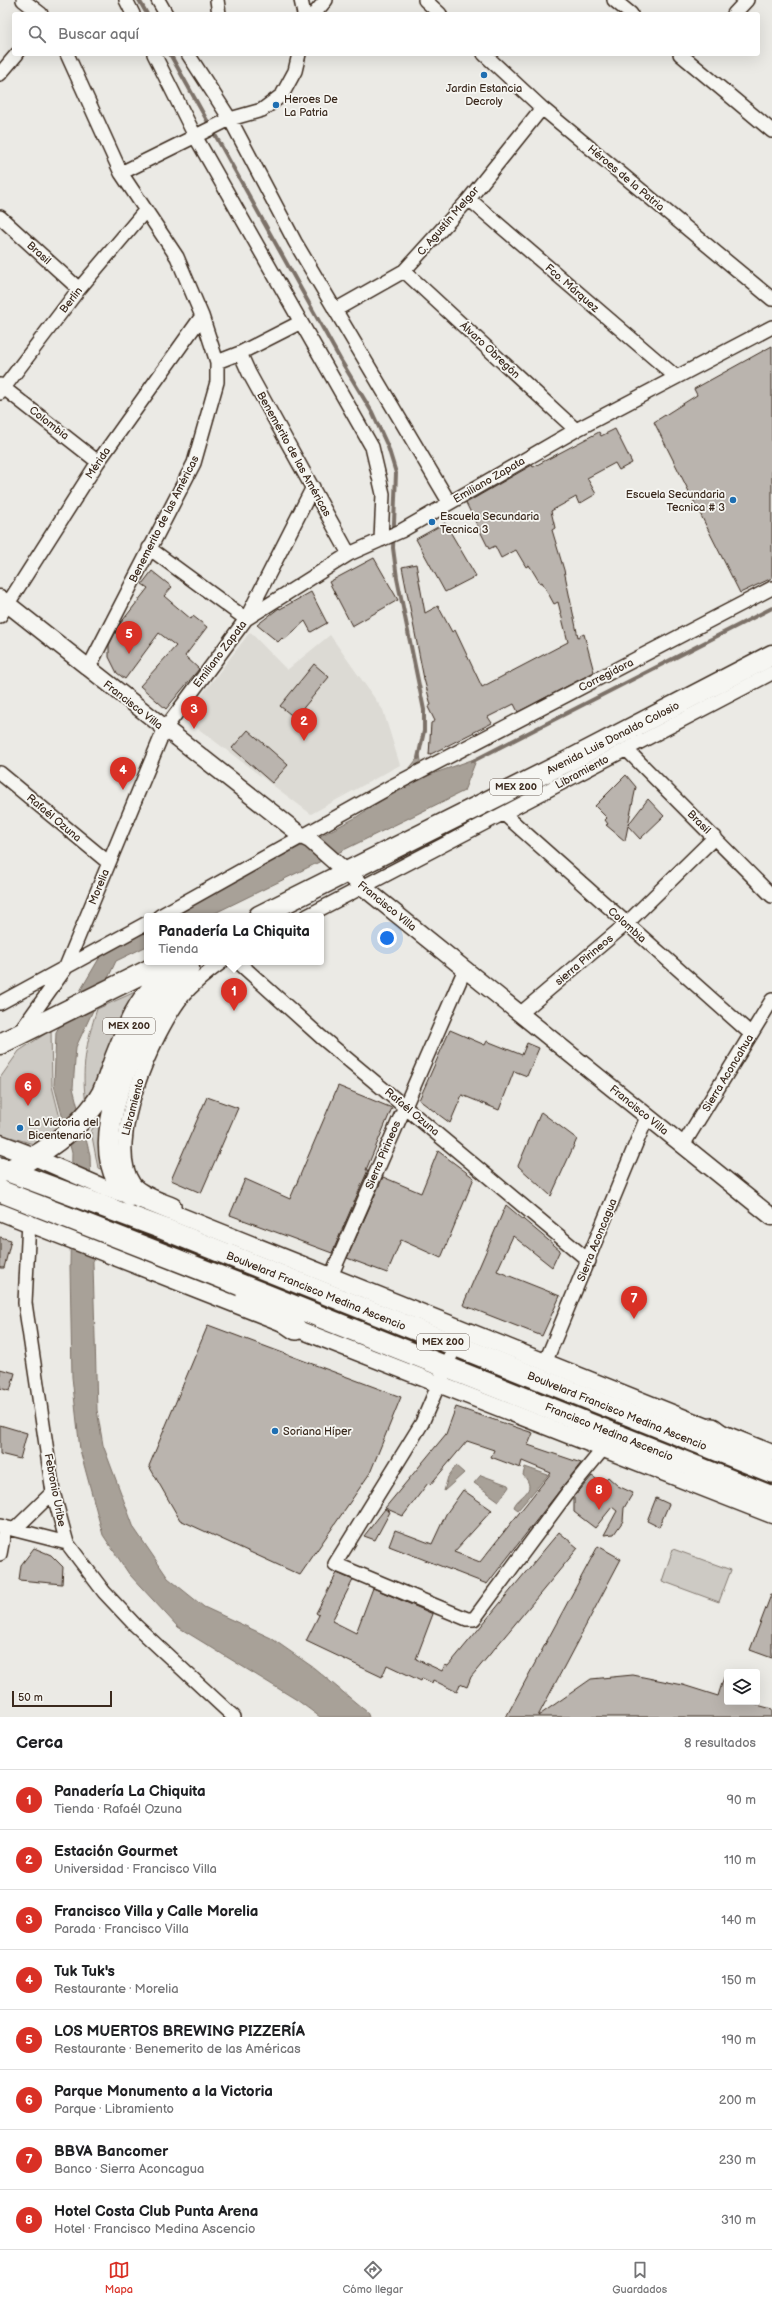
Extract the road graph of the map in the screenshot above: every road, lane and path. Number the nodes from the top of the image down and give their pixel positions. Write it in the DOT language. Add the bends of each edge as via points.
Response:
graph roads {
  1 [pos="23,0"];
  2 [pos="126,0"];
  3 [pos="158,0"];
  4 [pos="217,0"];
  5 [pos="301,0"];
  6 [pos="326,0"];
  7 [pos="425,0"];
  8 [pos="614,0"];
  9 [pos="747,0"];
  10 [pos="38,12"];
  11 [pos="132,12"];
  12 [pos="165,12"];
  13 [pos="219,12"];
  14 [pos="304,12"];
  15 [pos="316,12"];
  16 [pos="438,12"];
  17 [pos="629,12"];
  18 [pos="736,12"];
  19 [pos="15,56"];
  20 [pos="69,56"];
  21 [pos="155,56"];
  22 [pos="192,56"];
  23 [pos="298,56"];
  24 [pos="486,56"];
  25 [pos="695,58"];
  26 [pos="0,74"];
  27 [pos="542,108"];
  28 [pos="230,119"];
  29 [pos="772,131"];
  30 [pos="199,134"];
  31 [pos="121,173"];
  32 [pos="469,199"];
  33 [pos="145,211"];
  34 [pos="0,217"];
  35 [pos="404,271"];
  36 [pos="79,289"];
  37 [pos="772,299"];
  38 [pos="335,310"];
  39 [pos="202,316"];
  40 [pos="302,322"];
  41 [pos="772,327"];
  42 [pos="240,353"];
  43 [pos="217,362"];
  44 [pos="675,376"];
  45 [pos="1,388"];
  46 [pos="576,430"];
  47 [pos="98,462"];
  48 [pos="313,488"];
  49 [pos="450,502"];
  50 [pos="385,538"];
  51 [pos="149,548"];
  52 [pos="349,554"];
  53 [pos="772,588"];
  54 [pos="2,606"];
  55 [pos="246,618"];
  56 [pos="769,668"];
  57 [pos="88,669"];
  58 [pos="164,730"];
  59 [pos="626,749"];
  60 [pos="576,766"];
  61 [pos="0,773"];
  62 [pos="504,814"];
  63 [pos="715,837"];
  64 [pos="306,838"];
  65 [pos="109,863"];
  66 [pos="340,867"];
  67 [pos="363,887"];
  68 [pos="772,896"];
  69 [pos="166,913"];
  70 [pos="264,913"];
  71 [pos="313,913"];
  72 [pos="626,924"];
  73 [pos="144,925"];
  74 [pos="159,965"];
  75 [pos="184,965"];
  76 [pos="192,965"];
  77 [pos="218,965"];
  78 [pos="241,965"];
  79 [pos="65,969"];
  80 [pos="465,969"];
  81 [pos="772,1000"];
  82 [pos="0,1003"];
  83 [pos="520,1013"];
  84 [pos="751,1034"];
  85 [pos="8,1040"];
  86 [pos="0,1058"];
  87 [pos="405,1106"];
  88 [pos="647,1117"];
  89 [pos="0,1144"];
  90 [pos="684,1145"];
  91 [pos="39,1153"];
  92 [pos="3,1170"];
  93 [pos="0,1191"];
  94 [pos="131,1196"];
  95 [pos="0,1212"];
  96 [pos="772,1217"];
  97 [pos="28,1221"];
  98 [pos="56,1223"];
  99 [pos="237,1239"];
  100 [pos="108,1243"];
  101 [pos="588,1261"];
  102 [pos="213,1274"];
  103 [pos="331,1276"];
  104 [pos="296,1329"];
  105 [pos="459,1337"];
  106 [pos="545,1363"];
  107 [pos="442,1375"];
  108 [pos="712,1429"];
  109 [pos="603,1449"];
  110 [pos="771,1465"];
  111 [pos="53,1492"];
  112 [pos="772,1497"];
  113 [pos="772,1515"];
  114 [pos="6,1527"];
  115 [pos="67,1543"];
  116 [pos="0,1554"];
  117 [pos="234,1717"];
  1 -- 10 [label="street"];
  2 -- 11 [label="street"];
  3 -- 12 [label="street"];
  4 -- 13 [label="street"];
  5 -- 14 [label="street"];
  6 -- 15 [label="street"];
  7 -- 16 [label="street"];
  8 -- 17 [label="street"];
  9 -- 18 [label="street"];
  19 -- 26 [label="street"];
  20 -- 31 [label="street"];
  21 -- 30 [label="street"];
  22 -- 28 [label="street"];
  23 -- 28 [label="street" via="295,70 282,95 262,110"];
  24 -- 27 [label="street, Héroes de la Patria"];
  25 -- 29 [label="street"];
  27 -- 32 [label="street, C. Agustín Melgar"];
  27 -- 37 [label="street, Héroes de la Patria"];
  28 -- 30 [label="street"];
  28 -- 38 [label="street" via="295,242"];
  30 -- 31 [label="street"];
  30 -- 40 [label="street"];
  31 -- 33 [label="street"];
  32 -- 35 [label="street, C. Agustín Melgar"];
  32 -- 44 [label="street, Fco. Márquez"];
  33 -- 36 [label="street, Berlin"];
  33 -- 39 [label="street" via="177,257"];
  34 -- 36 [label="street, Brasil"];
  35 -- 38 [label="street, C. Agustín Melgar"];
  35 -- 46 [label="street, Álvaro Obregón"];
  36 -- 45 [label="street, Berlin"];
  38 -- 49 [label="street"];
  39 -- 43 [label="street"];
  39 -- 47 [label="street, Mérida"];
  40 -- 42 [label="street"];
  40 -- 50 [label="street" via="372,447 383,494"];
  41 -- 44 [label="street, Emiliano Zapata"];
  42 -- 43 [label="street"];
  42 -- 48 [label="street, Benemérito de las Américas"];
  43 -- 51 [label="street, Benemerito de las Américas" via="217,382 194,463"];
  44 -- 46 [label="street, Emiliano Zapata"];
  45 -- 47 [label="street, Colombia"];
  46 -- 49 [label="street, Emiliano Zapata"];
  47 -- 54 [label="street, Mérida"];
  48 -- 52 [label="street, Benemérito de las Américas"];
  48 -- 55 [label="street"];
  49 -- 50 [label="street, Emiliano Zapata"];
  50 -- 52 [label="street, Emiliano Zapata"];
  51 -- 55 [label="street"];
  51 -- 57 [label="street, Benemerito de las Américas"];
  52 -- 55 [label="street, Emiliano Zapata"];
  53 -- 64 [label="street, Corregidora" via="392,786"];
  54 -- 57 [label="street, Francisco Villa"];
  55 -- 58 [label="street, Emiliano Zapata"];
  56 -- 59 [label="street, Libramiento"];
  56 -- 60 [label="main road, Avenida Luis Donaldo Colosio / MEX 200"];
  57 -- 58 [label="street, Francisco Villa"];
  58 -- 64 [label="street, Francisco Villa"];
  58 -- 65 [label="street, Morelia"];
  59 -- 60 [label="street, Libramiento"];
  59 -- 63 [label="street, Brasil"];
  60 -- 62 [label="street, Libramiento"];
  60 -- 66 [label="main road, Avenida Luis Donaldo Colosio / MEX 200"];
  61 -- 65 [label="street, Rafaél Ozuna"];
  62 -- 67 [label="street, Libramiento"];
  62 -- 72 [label="street, Colombia"];
  63 -- 68 [label="street, Brasil"];
  63 -- 72 [label="street, sierra Pirineos"];
  64 -- 66 [label="street, Francisco Villa"];
  64 -- 69 [label="street, Corregidora"];
  65 -- 79 [label="street, Morelia"];
  66 -- 67 [label="street, Francisco Villa"];
  66 -- 70 [label="main road, Avenida Luis Donaldo Colosio / MEX 200"];
  67 -- 71 [label="street, Libramiento"];
  67 -- 80 [label="street, Francisco Villa"];
  72 -- 83 [label="street, sierra Pirineos"];
  72 -- 84 [label="street, Colombia"];
  73 -- 79 [label="street"];
  74 -- 85 [label="main road"];
  75 -- 91 [label="main road, MEX 200" via="154,986 144,999 116,1054 101,1094 93,1106 78,1122"];
  76 -- 94 [label="main road" via="156,1011 143,1034 121,1087 112,1117 109,1134 112,1165 117,1180"];
  77 -- 99 [label="street, Libramiento" via="184,995 160,1031 146,1063 128,1119 124,1154 129,1175 135,1186 210,1222"];
  78 -- 87 [label="street, Rafaél Ozuna" via="321,1037"];
  79 -- 82 [label="street"];
  79 -- 85 [label="street, Morelia"];
  80 -- 83 [label="street, Francisco Villa"];
  80 -- 87 [label="street, Sierra Pirineos"];
  81 -- 84 [label="street, Sierra Aconcahua"];
  83 -- 88 [label="street, Francisco Villa"];
  84 -- 90 [label="street, Sierra Aconcahua"];
  85 -- 86 [label="main road"];
  87 -- 101 [label="street, Rafaél Ozuna"];
  87 -- 103 [label="street, Sierra Pirineos"];
  88 -- 90 [label="street, Francisco Villa"];
  88 -- 101 [label="street, Sierra Aconcagua"];
  89 -- 91 [label="main road"];
  90 -- 96 [label="street, Francisco Villa"];
  91 -- 92 [label="main road, MEX 200"];
  91 -- 94 [label="street" via="59,1168"];
  92 -- 105 [label="highway, Boulvelard Francisco Medina Ascencio / MEX 200" via="62,1189 115,1211"];
  93 -- 98 [label="highway, MEX 200"];
  94 -- 99 [label="street"];
  95 -- 97 [label="street"];
  97 -- 98 [label="street"];
  97 -- 111 [label="street, Febronio Uribe" via="25,1303"];
  98 -- 100 [label="highway, Boulvelard Francisco Medina Ascencio / MEX 200"];
  99 -- 103 [label="street"];
  100 -- 102 [label="highway, Boulvelard Francisco Medina Ascencio / MEX 200"];
  100 -- 104 [label="street"];
  101 -- 106 [label="street, Sierra Aconcagua"];
  102 -- 104 [label="highway"];
  102 -- 107 [label="highway, Boulvelard Francisco Medina Ascencio / MEX 200"];
  103 -- 105 [label="street"];
  104 -- 107 [label="street"];
  105 -- 106 [label="street"];
  105 -- 107 [label="street"];
  105 -- 110 [label="highway, Boulvelard Francisco Medina Ascencio / MEX 200"];
  106 -- 108 [label="street"];
  107 -- 109 [label="street"];
  107 -- 109 [label="street" via="422,1423 335,1564 467,1619 474,1619"];
  107 -- 112 [label="highway, Francisco Medina Ascencio / MEX 200"];
  108 -- 110 [label="highway"];
  109 -- 113 [label="street"];
  111 -- 114 [label="street"];
  111 -- 115 [label="street, Febronio Uribe"];
  114 -- 115 [label="street"];
  114 -- 116 [label="street"];
  115 -- 117 [label="street, Febronio Uribe" via="104,1592 135,1625"];
}
